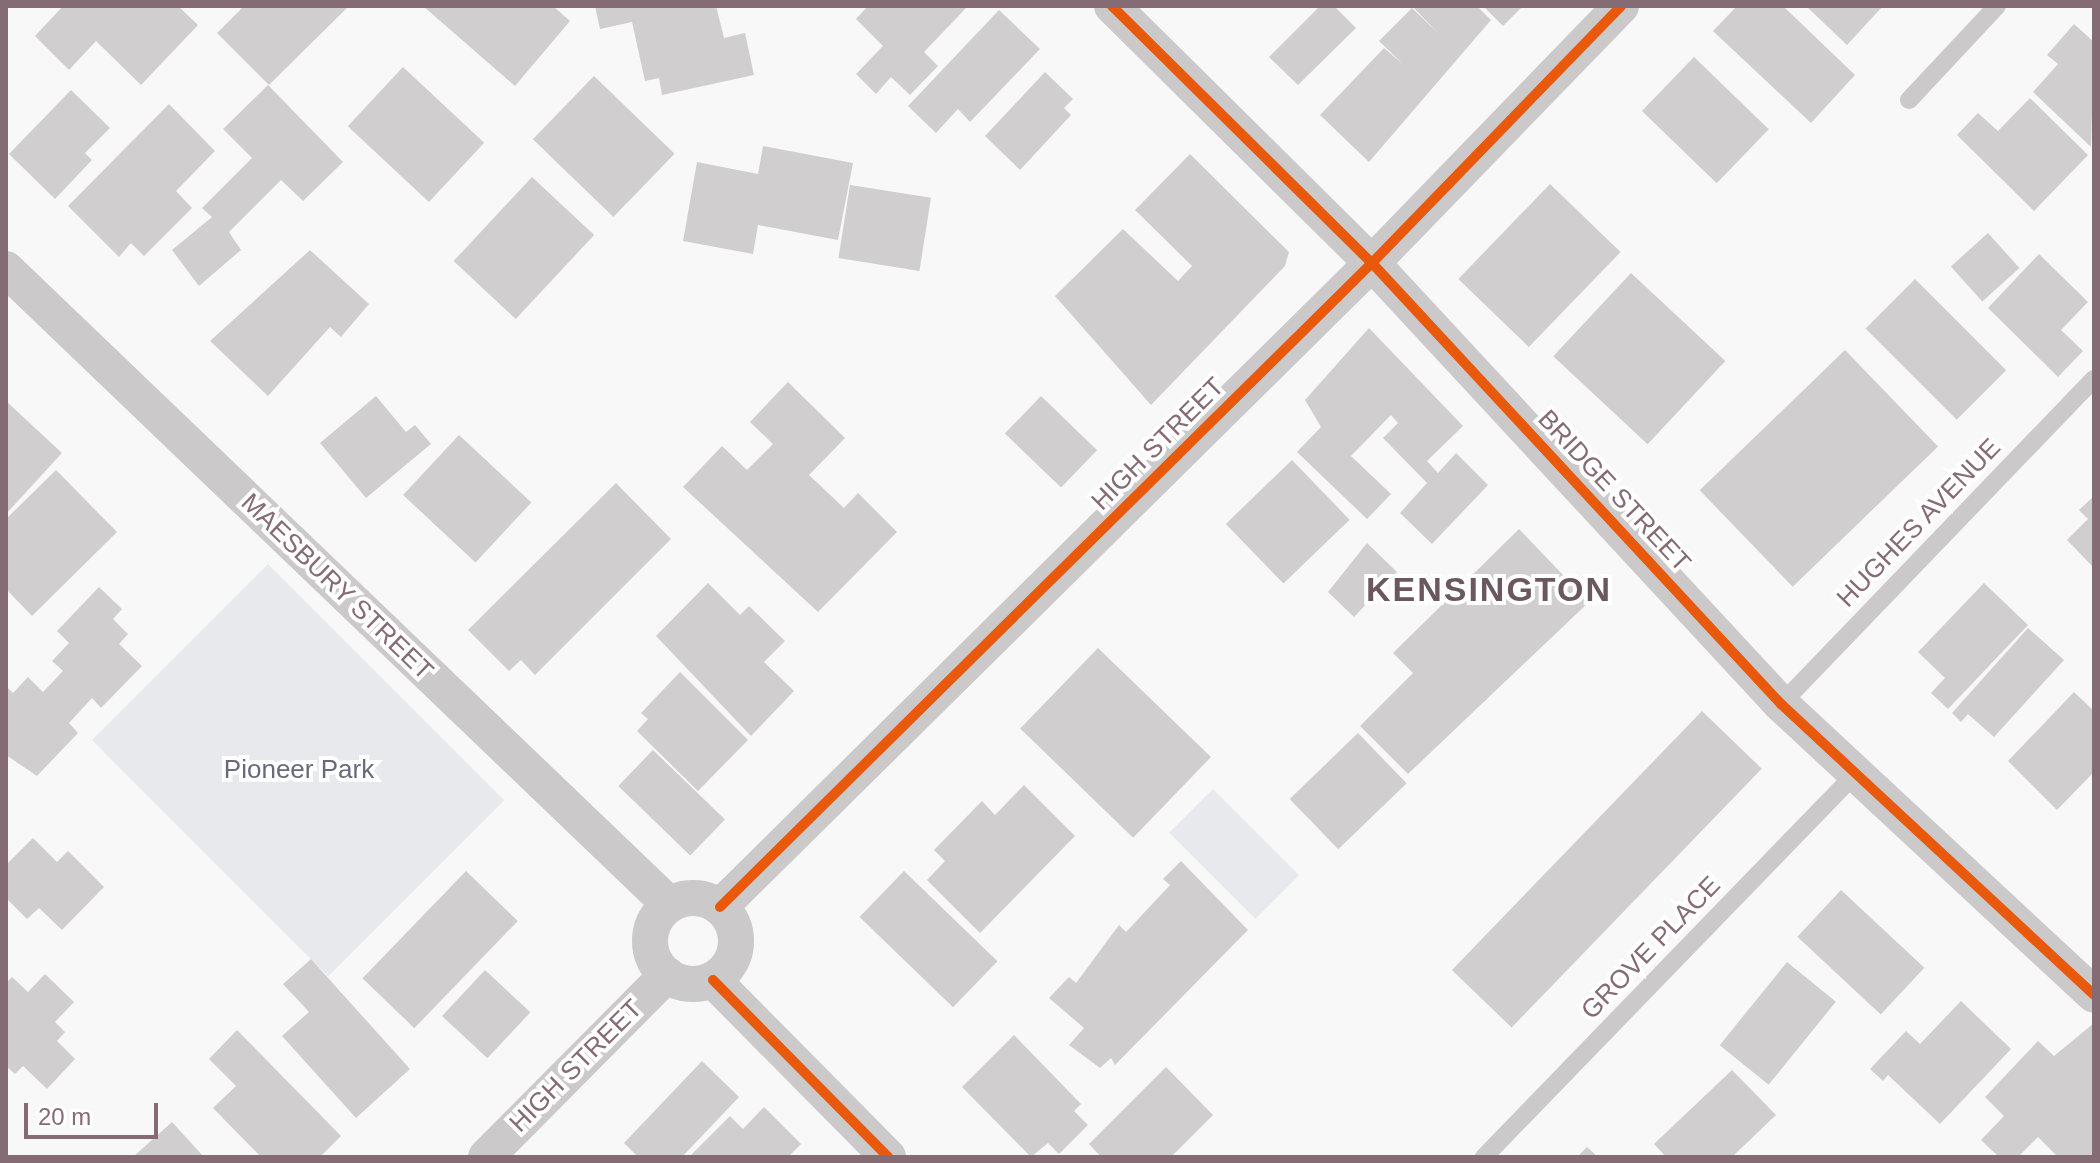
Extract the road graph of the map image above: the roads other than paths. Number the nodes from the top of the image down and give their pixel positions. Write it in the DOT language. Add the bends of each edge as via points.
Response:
graph roads {
  1 [pos="1112,6"];
  2 [pos="1621,6"];
  3 [pos="1997,6"];
  4 [pos="1909,100"];
  5 [pos="1372,263"];
  6 [pos="6,269"];
  7 [pos="2094,379"];
  8 [pos="1781,704"];
  9 [pos="1854,775"];
  10 [pos="670,905"];
  11 [pos="720,907"];
  12 [pos="667,975"];
  13 [pos="713,980"];
  14 [pos="2094,995"];
  15 [pos="486,1157"];
  16 [pos="888,1157"];
  17 [pos="1484,1157"];
  1 -- 5 [label="street, BRIDGE STREET"];
  2 -- 5 [label="street, HIGH STREET"];
  3 -- 4 [label="lane"];
  5 -- 8 [label="street, BRIDGE STREET"];
  5 -- 11 [label="street, HIGH STREET"];
  6 -- 10 [label="street, MAESBURY STREET"];
  7 -- 8 [label="lane, HUGHES AVENUE"];
  8 -- 9 [label="street, BRIDGE STREET"];
  9 -- 14 [label="street, BRIDGE STREET"];
  9 -- 17 [label="lane, GROVE PLACE"];
  10 -- 11 [label="street" via="698,898"];
  10 -- 12 [label="street" via="650,939"];
  11 -- 13 [label="street" via="736,947"];
  12 -- 13 [label="street" via="684,984"];
  12 -- 15 [label="street, HIGH STREET"];
  13 -- 16 [label="street"];
}
